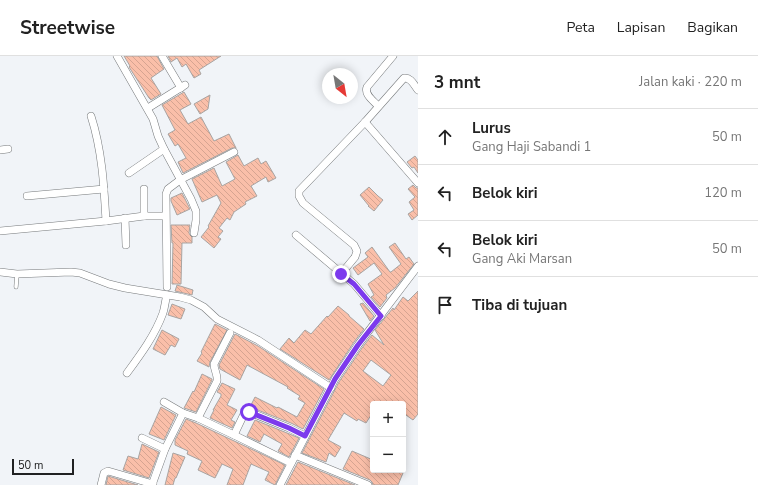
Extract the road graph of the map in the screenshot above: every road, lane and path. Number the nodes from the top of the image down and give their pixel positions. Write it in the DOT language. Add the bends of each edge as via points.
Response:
graph roads {
  1 [pos="117,56"];
  2 [pos="162,56"];
  3 [pos="394,56"];
  4 [pos="418,90"];
  5 [pos="378,106"];
  6 [pos="148,108"];
  7 [pos="91,116"];
  8 [pos="364,122"];
  9 [pos="164,149"];
  10 [pos="234,152"];
  11 [pos="129,173"];
  12 [pos="180,180"];
  13 [pos="418,183"];
  14 [pos="104,189"];
  15 [pos="144,189"];
  16 [pos="27,196"];
  17 [pos="144,216"];
  18 [pos="166,216"];
  19 [pos="125,218"];
  20 [pos="106,221"];
  21 [pos="0,231"];
  22 [pos="194,233"];
  23 [pos="296,235"];
  24 [pos="126,245"];
  25 [pos="418,266"];
  26 [pos="0,272"];
  27 [pos="17,274"];
  28 [pos="341,274"];
  29 [pos="16,287"];
  30 [pos="167,291"];
  31 [pos="381,316"];
  32 [pos="230,333"];
  33 [pos="127,373"];
  34 [pos="331,388"];
  35 [pos="164,402"];
  36 [pos="183,413"];
  37 [pos="198,418"];
  38 [pos="234,435"];
  39 [pos="305,436"];
  40 [pos="142,438"];
  41 [pos="165,449"];
  42 [pos="295,455"];
  43 [pos="291,463"];
  44 [pos="153,484"];
  45 [pos="101,485"];
  46 [pos="280,485"];
  47 [pos="368,485"];
  1 -- 6 [label="street"];
  2 -- 6 [label="street" via="183,87"];
  3 -- 5 [label="street" via="366,90"];
  4 -- 5 [label="street" via="409,79 404,78"];
  5 -- 8 [label="street"];
  6 -- 9 [label="street"];
  7 -- 14 [label="street" via="100,149"];
  8 -- 13 [label="street"];
  8 -- 28 [label="street" via="299,191 303,203 354,246 355,257"];
  9 -- 11 [label="street"];
  9 -- 12 [label="street"];
  10 -- 12 [label="street"];
  12 -- 18 [label="street" via="168,189 166,194"];
  12 -- 22 [label="street" via="196,211"];
  14 -- 16 [label="street"];
  14 -- 20 [label="street"];
  15 -- 17 [label="street"];
  17 -- 18 [label="street"];
  17 -- 19 [label="street"];
  18 -- 30 [label="street"];
  19 -- 20 [label="street"];
  19 -- 24 [label="street"];
  20 -- 21 [label="street"];
  23 -- 28 [label="street"];
  25 -- 31 [label="street"];
  26 -- 27 [label="street"];
  27 -- 29 [label="lane"];
  27 -- 30 [label="street" via="80,273 125,288"];
  28 -- 31 [label="street" via="354,284"];
  30 -- 33 [label="street" via="163,312 155,330"];
  30 -- 34 [label="street" via="204,307 217,319 258,340"];
  31 -- 34 [label="street"];
  32 -- 37 [label="street" via="214,364 217,381"];
  34 -- 39 [label="street"];
  35 -- 36 [label="street"];
  36 -- 37 [label="street"];
  36 -- 41 [label="street"];
  37 -- 38 [label="street"];
  38 -- 39 [label="street" via="247,411"];
  38 -- 43 [label="street"];
  39 -- 42 [label="street"];
  40 -- 41 [label="street"];
  41 -- 44 [label="street"];
  42 -- 43 [label="street"];
  42 -- 47 [label="street"];
  43 -- 46 [label="street"];
  44 -- 45 [label="street" via="108,471 104,473"];
}
